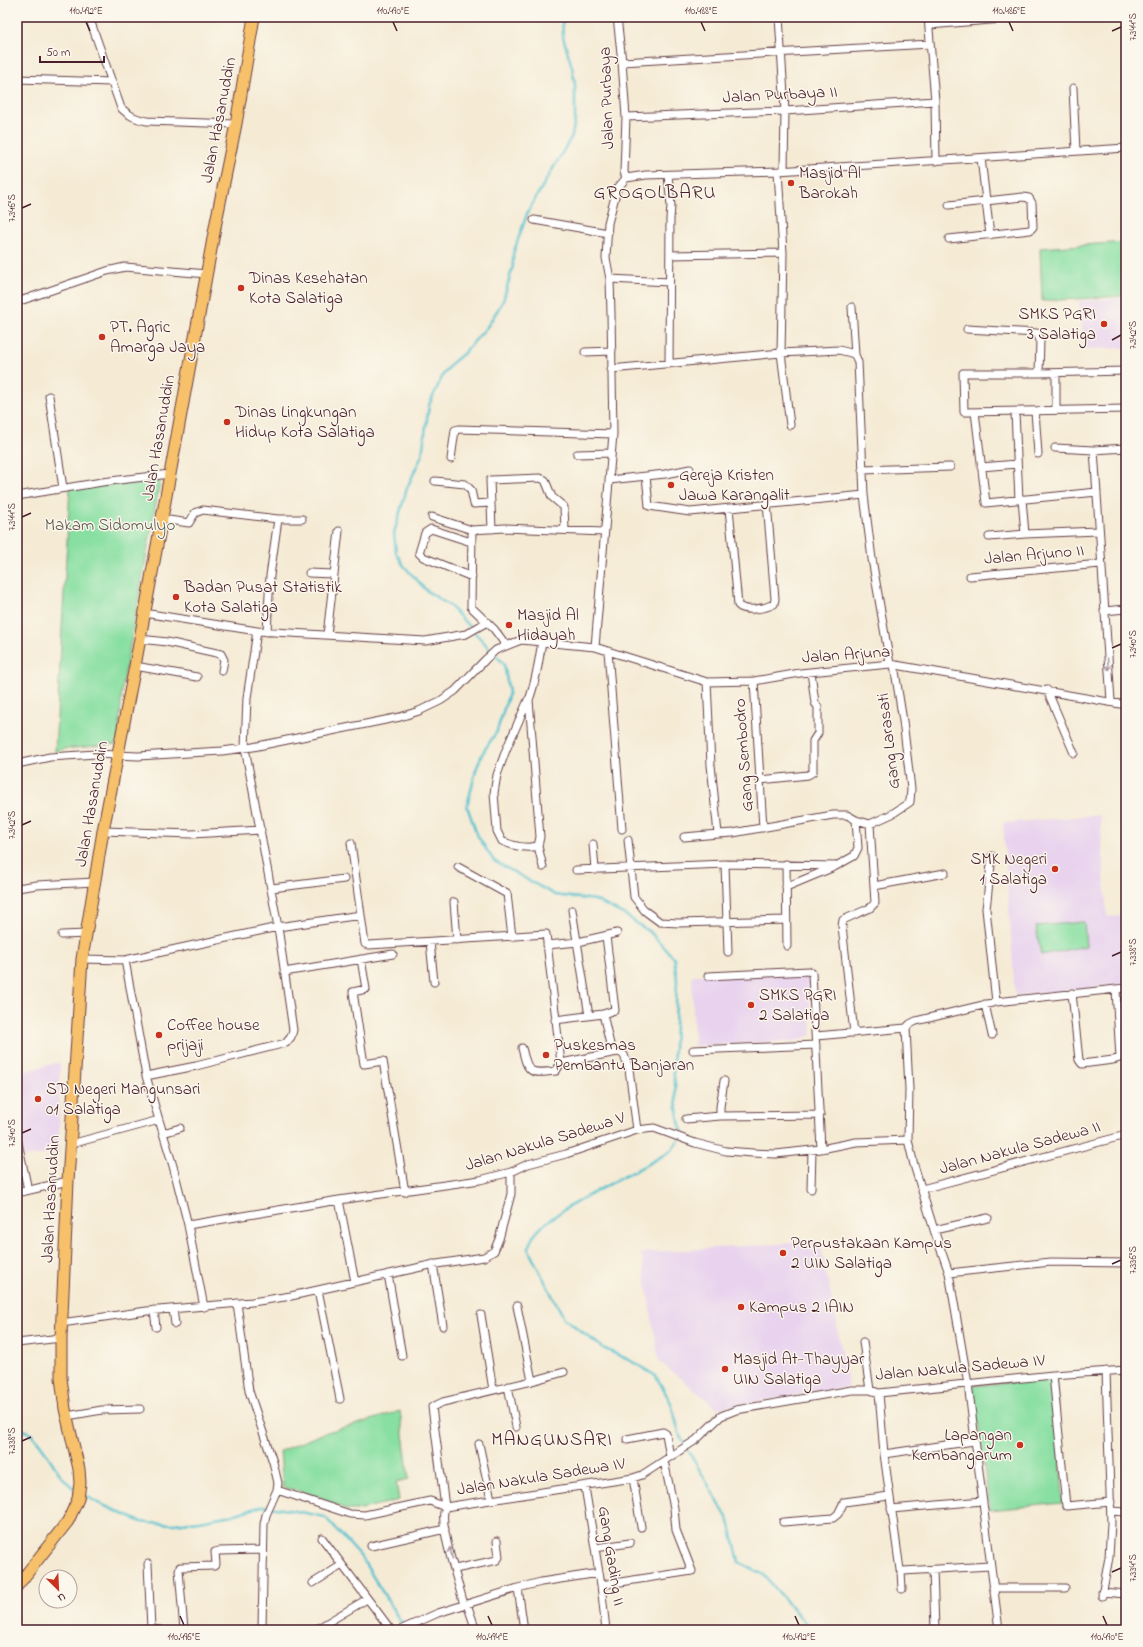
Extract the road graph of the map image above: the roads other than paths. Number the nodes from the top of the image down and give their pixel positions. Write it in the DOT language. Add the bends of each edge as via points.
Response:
graph roads {
  1 [pos="90,17"];
  2 [pos="254,17"];
  3 [pos="617,17"];
  4 [pos="779,17"];
  5 [pos="928,17"];
  6 [pos="1003,19"];
  7 [pos="929,25"];
  8 [pos="930,44"];
  9 [pos="781,53"];
  10 [pos="622,62"];
  11 [pos="17,79"];
  12 [pos="112,82"];
  13 [pos="1073,88"];
  14 [pos="935,101"];
  15 [pos="785,111"];
  16 [pos="626,117"];
  17 [pos="236,124"];
  18 [pos="1126,148"];
  19 [pos="1076,151"];
  20 [pos="981,158"];
  21 [pos="936,161"];
  22 [pos="781,171"];
  23 [pos="668,175"];
  24 [pos="626,178"];
  25 [pos="986,201"];
  26 [pos="949,205"];
  27 [pos="534,220"];
  28 [pos="608,233"];
  29 [pos="990,235"];
  30 [pos="949,239"];
  31 [pos="783,253"];
  32 [pos="670,255"];
  33 [pos="207,274"];
  34 [pos="610,279"];
  35 [pos="670,282"];
  36 [pos="17,302"];
  37 [pos="852,306"];
  38 [pos="967,329"];
  39 [pos="586,352"];
  40 [pos="612,352"];
  41 [pos="781,353"];
  42 [pos="855,355"];
  43 [pos="669,364"];
  44 [pos="612,369"];
  45 [pos="1126,371"];
  46 [pos="1039,373"];
  47 [pos="1056,373"];
  48 [pos="49,396"];
  49 [pos="1126,409"];
  50 [pos="1056,410"];
  51 [pos="1035,411"];
  52 [pos="975,412"];
  53 [pos="1015,412"];
  54 [pos="790,425"];
  55 [pos="613,434"];
  56 [pos="1055,448"];
  57 [pos="1126,448"];
  58 [pos="1094,450"];
  59 [pos="612,453"];
  60 [pos="577,454"];
  61 [pos="1038,454"];
  62 [pos="452,459"];
  63 [pos="1017,464"];
  64 [pos="950,467"];
  65 [pos="981,467"];
  66 [pos="690,469"];
  67 [pos="862,470"];
  68 [pos="170,474"];
  69 [pos="646,476"];
  70 [pos="610,480"];
  71 [pos="435,481"];
  72 [pos="63,488"];
  73 [pos="1097,492"];
  74 [pos="864,495"];
  75 [pos="17,496"];
  76 [pos="1021,500"];
  77 [pos="491,503"];
  78 [pos="767,503"];
  79 [pos="729,508"];
  80 [pos="432,517"];
  81 [pos="162,519"];
  82 [pos="278,519"];
  83 [pos="302,520"];
  84 [pos="492,529"];
  85 [pos="472,530"];
  86 [pos="565,530"];
  87 [pos="1098,530"];
  88 [pos="339,531"];
  89 [pos="604,532"];
  90 [pos="1025,534"];
  91 [pos="989,537"];
  92 [pos="471,542"];
  93 [pos="1100,564"];
  94 [pos="309,573"];
  95 [pos="333,574"];
  96 [pos="970,576"];
  97 [pos="472,577"];
  98 [pos="1126,609"];
  99 [pos="1104,611"];
  100 [pos="144,613"];
  101 [pos="487,622"];
  102 [pos="257,631"];
  103 [pos="267,632"];
  104 [pos="327,635"];
  105 [pos="140,639"];
  106 [pos="542,641"];
  107 [pos="506,645"];
  108 [pos="595,647"];
  109 [pos="608,651"];
  110 [pos="892,665"];
  111 [pos="135,666"];
  112 [pos="222,671"];
  113 [pos="811,672"];
  114 [pos="197,676"];
  115 [pos="754,681"];
  116 [pos="707,682"];
  117 [pos="1047,690"];
  118 [pos="529,700"];
  119 [pos="1111,702"];
  120 [pos="1126,704"];
  121 [pos="245,748"];
  122 [pos="1074,753"];
  123 [pos="118,756"];
  124 [pos="17,764"];
  125 [pos="760,780"];
  126 [pos="856,820"];
  127 [pos="870,824"];
  128 [pos="764,828"];
  129 [pos="622,829"];
  130 [pos="261,830"];
  131 [pos="103,831"];
  132 [pos="718,834"];
  133 [pos="684,837"];
  134 [pos="628,840"];
  135 [pos="351,843"];
  136 [pos="593,844"];
  137 [pos="538,846"];
  138 [pos="992,856"];
  139 [pos="726,864"];
  140 [pos="786,864"];
  141 [pos="836,866"];
  142 [pos="458,867"];
  143 [pos="543,867"];
  144 [pos="630,868"];
  145 [pos="576,870"];
  146 [pos="595,870"];
  147 [pos="945,873"];
  148 [pos="344,880"];
  149 [pos="95,882"];
  150 [pos="874,886"];
  151 [pos="786,887"];
  152 [pos="17,888"];
  153 [pos="272,888"];
  154 [pos="454,902"];
  155 [pos="572,910"];
  156 [pos="361,914"];
  157 [pos="786,920"];
  158 [pos="728,922"];
  159 [pos="278,927"];
  160 [pos="617,933"];
  161 [pos="86,934"];
  162 [pos="62,935"];
  163 [pos="606,936"];
  164 [pos="512,937"];
  165 [pos="457,940"];
  166 [pos="430,942"];
  167 [pos="578,942"];
  168 [pos="548,945"];
  169 [pos="787,946"];
  170 [pos="728,952"];
  171 [pos="393,954"];
  172 [pos="82,959"];
  173 [pos="361,959"];
  174 [pos="125,960"];
  175 [pos="284,972"];
  176 [pos="708,976"];
  177 [pos="434,982"];
  178 [pos="1126,988"];
  179 [pos="1116,989"];
  180 [pos="1072,993"];
  181 [pos="996,1002"];
  182 [pos="985,1004"];
  183 [pos="603,1014"];
  184 [pos="589,1016"];
  185 [pos="556,1020"];
  186 [pos="906,1028"];
  187 [pos="854,1033"];
  188 [pos="992,1035"];
  189 [pos="816,1036"];
  190 [pos="816,1045"];
  191 [pos="522,1048"];
  192 [pos="693,1050"];
  193 [pos="612,1053"];
  194 [pos="561,1063"];
  195 [pos="146,1076"];
  196 [pos="724,1081"];
  197 [pos="820,1115"];
  198 [pos="720,1116"];
  199 [pos="686,1118"];
  200 [pos="158,1120"];
  201 [pos="180,1128"];
  202 [pos="637,1130"];
  203 [pos="162,1133"];
  204 [pos="1126,1135"];
  205 [pos="17,1138"];
  206 [pos="908,1140"];
  207 [pos="70,1144"];
  208 [pos="821,1149"];
  209 [pos="812,1150"];
  210 [pos="511,1172"];
  211 [pos="68,1181"];
  212 [pos="811,1188"];
  213 [pos="28,1190"];
  214 [pos="922,1190"];
  215 [pos="405,1192"];
  216 [pos="17,1193"];
  217 [pos="339,1200"];
  218 [pos="988,1218"];
  219 [pos="188,1225"];
  220 [pos="934,1230"];
  221 [pos="1126,1263"];
  222 [pos="433,1264"];
  223 [pos="949,1273"];
  224 [pos="388,1274"];
  225 [pos="355,1282"];
  226 [pos="318,1290"];
  227 [pos="237,1303"];
  228 [pos="204,1306"];
  229 [pos="517,1306"];
  230 [pos="173,1309"];
  231 [pos="154,1310"];
  232 [pos="480,1315"];
  233 [pos="61,1322"];
  234 [pos="175,1324"];
  235 [pos="443,1326"];
  236 [pos="156,1327"];
  237 [pos="61,1338"];
  238 [pos="863,1342"];
  239 [pos="17,1343"];
  240 [pos="402,1356"];
  241 [pos="1126,1370"];
  242 [pos="1106,1371"];
  243 [pos="564,1372"];
  244 [pos="1053,1375"];
  245 [pos="532,1381"];
  246 [pos="968,1384"];
  247 [pos="508,1386"];
  248 [pos="493,1390"];
  249 [pos="870,1390"];
  250 [pos="879,1393"];
  251 [pos="340,1399"];
  252 [pos="140,1409"];
  253 [pos="67,1416"];
  254 [pos="516,1427"];
  255 [pos="627,1439"];
  256 [pos="974,1441"];
  257 [pos="479,1444"];
  258 [pos="884,1454"];
  259 [pos="667,1459"];
  260 [pos="633,1478"];
  261 [pos="585,1486"];
  262 [pos="277,1490"];
  263 [pos="889,1496"];
  264 [pos="490,1499"];
  265 [pos="983,1501"];
  266 [pos="1111,1502"];
  267 [pos="445,1507"];
  268 [pos="890,1509"];
  269 [pos="1111,1511"];
  270 [pos="1126,1512"];
  271 [pos="784,1522"];
  272 [pos="642,1527"];
  273 [pos="445,1529"];
  274 [pos="322,1538"];
  275 [pos="497,1541"];
  276 [pos="630,1543"];
  277 [pos="371,1546"];
  278 [pos="595,1548"];
  279 [pos="263,1550"];
  280 [pos="148,1564"];
  281 [pos="342,1565"];
  282 [pos="990,1566"];
  283 [pos="455,1569"];
  284 [pos="933,1569"];
  285 [pos="901,1571"];
  286 [pos="599,1573"];
  287 [pos="313,1583"];
  288 [pos="601,1585"];
  289 [pos="17,1586"];
  290 [pos="518,1588"];
  291 [pos="993,1588"];
  292 [pos="1065,1588"];
  293 [pos="902,1589"];
  294 [pos="1126,1594"];
  295 [pos="367,1599"];
  296 [pos="466,1604"];
  297 [pos="160,1630"];
  298 [pos="184,1630"];
  299 [pos="262,1630"];
  300 [pos="316,1630"];
  301 [pos="391,1630"];
  302 [pos="400,1630"];
  303 [pos="476,1630"];
  304 [pos="524,1630"];
  305 [pos="606,1630"];
  306 [pos="936,1630"];
  307 [pos="999,1630"];
  1 -- 12 [label="street"];
  2 -- 17 [label="main road, Jalan Hasanuddin"];
  3 -- 10 [label="street, Jalan Purbaya"];
  4 -- 9 [label="street"];
  5 -- 7 [label="street"];
  6 -- 7 [label="street"];
  7 -- 8 [label="street"];
  8 -- 9 [label="street"];
  8 -- 14 [label="street"];
  9 -- 10 [label="street"];
  9 -- 15 [label="street"];
  10 -- 16 [label="street, Jalan Purbaya"];
  11 -- 12 [label="street"];
  12 -- 17 [label="street" via="121,108 138,120"];
  13 -- 19 [label="street"];
  14 -- 15 [label="street, Jalan Purbaya II"];
  14 -- 21 [label="street"];
  15 -- 16 [label="street, Jalan Purbaya II"];
  15 -- 22 [label="street"];
  16 -- 24 [label="street, Jalan Purbaya"];
  17 -- 33 [label="main road, Jalan Hasanuddin"];
  18 -- 19 [label="street"];
  19 -- 20 [label="street"];
  20 -- 21 [label="street"];
  20 -- 25 [label="street"];
  21 -- 22 [label="street"];
  22 -- 23 [label="street"];
  22 -- 31 [label="street"];
  23 -- 24 [label="street"];
  23 -- 32 [label="street" via="671,206"];
  24 -- 28 [label="street" via="617,189"];
  25 -- 26 [label="street"];
  25 -- 29 [label="street"];
  25 -- 29 [label="street" via="1023,197 1029,198 1032,203 1032,229"];
  27 -- 28 [label="street"];
  28 -- 34 [label="street" via="606,258"];
  29 -- 30 [label="street"];
  31 -- 32 [label="street"];
  31 -- 41 [label="street"];
  32 -- 35 [label="street"];
  33 -- 36 [label="street" via="125,267"];
  33 -- 68 [label="main road, Jalan Hasanuddin"];
  34 -- 35 [label="street"];
  34 -- 40 [label="street"];
  35 -- 43 [label="street"];
  37 -- 42 [label="street"];
  38 -- 46 [label="street" via="1037,333 1040,340"];
  39 -- 40 [label="street"];
  40 -- 44 [label="street"];
  41 -- 42 [label="street" via="839,350"];
  41 -- 43 [label="street"];
  41 -- 54 [label="street"];
  42 -- 67 [label="street" via="858,362"];
  43 -- 44 [label="street"];
  44 -- 55 [label="street"];
  45 -- 47 [label="street"];
  46 -- 47 [label="street"];
  46 -- 52 [label="street" via="963,373 964,412"];
  47 -- 50 [label="street"];
  48 -- 72 [label="street"];
  49 -- 50 [label="street"];
  50 -- 51 [label="street"];
  51 -- 53 [label="street"];
  51 -- 61 [label="street"];
  52 -- 53 [label="street"];
  52 -- 65 [label="street"];
  53 -- 63 [label="street"];
  55 -- 59 [label="street"];
  55 -- 62 [label="street" via="459,429 453,434"];
  56 -- 58 [label="street"];
  57 -- 58 [label="street"];
  58 -- 73 [label="street"];
  59 -- 60 [label="street"];
  59 -- 70 [label="street"];
  63 -- 65 [label="street"];
  63 -- 76 [label="street"];
  64 -- 67 [label="street"];
  65 -- 76 [label="street" via="986,503"];
  66 -- 69 [label="street"];
  67 -- 74 [label="street"];
  68 -- 72 [label="street"];
  68 -- 81 [label="main road, Jalan Hasanuddin"];
  69 -- 70 [label="street"];
  69 -- 79 [label="street" via="649,506 690,512"];
  70 -- 89 [label="street"];
  71 -- 77 [label="street" via="464,484 471,490 474,504"];
  72 -- 75 [label="street"];
  73 -- 76 [label="street"];
  73 -- 87 [label="street"];
  74 -- 78 [label="street"];
  74 -- 110 [label="street" via="872,559"];
  76 -- 90 [label="street"];
  77 -- 84 [label="street"];
  77 -- 86 [label="street" via="490,480 540,478 545,480 552,497 564,507"];
  78 -- 79 [label="street"];
  78 -- 79 [label="street" via="775,599 774,604 754,609 743,609 738,605"];
  80 -- 85 [label="street"];
  81 -- 82 [label="street" via="189,523 195,513 203,510"];
  81 -- 100 [label="main road, Jalan Hasanuddin"];
  82 -- 83 [label="street"];
  82 -- 103 [label="street" via="270,576"];
  84 -- 85 [label="street"];
  84 -- 86 [label="street"];
  85 -- 92 [label="street"];
  86 -- 89 [label="street"];
  87 -- 90 [label="street"];
  87 -- 93 [label="street"];
  88 -- 95 [label="street"];
  89 -- 108 [label="street"];
  90 -- 91 [label="street"];
  92 -- 97 [label="street"];
  92 -- 97 [label="street" via="431,529 425,533 419,554"];
  93 -- 96 [label="street, Jalan Arjuno II"];
  93 -- 99 [label="street"];
  94 -- 95 [label="street"];
  95 -- 104 [label="street"];
  97 -- 101 [label="street" via="471,607"];
  98 -- 99 [label="street"];
  99 -- 119 [label="street, one-way"];
  100 -- 102 [label="street"];
  100 -- 105 [label="main road, Jalan Hasanuddin"];
  101 -- 104 [label="street" via="466,634 425,641"];
  101 -- 107 [label="street"];
  102 -- 103 [label="street"];
  102 -- 121 [label="street" via="247,698"];
  103 -- 104 [label="street"];
  105 -- 111 [label="main road, Jalan Hasanuddin"];
  105 -- 112 [label="street" via="221,654 224,660"];
  106 -- 107 [label="street, Jalan Arjuna" via="521,640"];
  106 -- 108 [label="street, Jalan Arjuna"];
  106 -- 118 [label="street" via="539,666"];
  107 -- 121 [label="street, Jalan Arjuna" via="486,659 455,691 419,711 379,722"];
  108 -- 109 [label="street, Jalan Arjuna"];
  109 -- 116 [label="street, Jalan Arjuna"];
  109 -- 129 [label="street"];
  110 -- 113 [label="street, Jalan Arjuna"];
  110 -- 117 [label="street, Jalan Arjuna"];
  110 -- 127 [label="street, Gang Larasati" via="903,721 911,789 910,802 904,808"];
  111 -- 114 [label="street"];
  111 -- 123 [label="main road, Jalan Hasanuddin"];
  113 -- 115 [label="street, Jalan Arjuna"];
  113 -- 125 [label="street" via="818,708 818,732 813,741 813,772 808,775"];
  115 -- 116 [label="street, Jalan Arjuna"];
  115 -- 125 [label="street, Gang Sembodro"];
  116 -- 132 [label="street"];
  117 -- 119 [label="street, Jalan Arjuna"];
  117 -- 122 [label="street"];
  118 -- 137 [label="street" via="540,837"];
  118 -- 137 [label="street" via="501,763 494,800 497,831 502,841 515,846"];
  119 -- 120 [label="street, Jalan Arjuna"];
  121 -- 123 [label="street, Jalan Arjuna"];
  121 -- 130 [label="street"];
  123 -- 124 [label="street, Jalan Arjuna" via="96,754 50,757"];
  123 -- 131 [label="main road, Jalan Hasanuddin"];
  125 -- 128 [label="street, Gang Sembodro"];
  126 -- 127 [label="street"];
  126 -- 128 [label="street" via="847,815 833,815"];
  126 -- 141 [label="street" via="858,848 854,856"];
  127 -- 150 [label="street"];
  128 -- 132 [label="street"];
  130 -- 131 [label="street" via="192,834"];
  130 -- 153 [label="street"];
  131 -- 149 [label="main road, Jalan Hasanuddin"];
  132 -- 133 [label="street"];
  134 -- 144 [label="street"];
  135 -- 156 [label="street"];
  136 -- 146 [label="street"];
  137 -- 143 [label="street"];
  138 -- 181 [label="street" via="986,909"];
  139 -- 140 [label="street"];
  139 -- 144 [label="street"];
  139 -- 158 [label="street"];
  140 -- 141 [label="street"];
  140 -- 151 [label="street"];
  141 -- 151 [label="street"];
  142 -- 164 [label="street" via="507,894"];
  144 -- 146 [label="street"];
  144 -- 158 [label="street" via="634,896 645,911 660,922"];
  145 -- 146 [label="street"];
  147 -- 150 [label="street"];
  148 -- 153 [label="street"];
  149 -- 152 [label="street"];
  149 -- 161 [label="main road, Jalan Hasanuddin"];
  150 -- 187 [label="street" via="875,903 870,908 843,920 842,926"];
  151 -- 157 [label="street"];
  153 -- 159 [label="street"];
  154 -- 165 [label="street"];
  155 -- 167 [label="street"];
  156 -- 159 [label="street"];
  156 -- 166 [label="street" via="365,944"];
  157 -- 158 [label="street"];
  157 -- 169 [label="street"];
  158 -- 170 [label="street"];
  159 -- 174 [label="street"];
  159 -- 175 [label="street"];
  160 -- 163 [label="street"];
  161 -- 162 [label="street"];
  161 -- 172 [label="main road, Jalan Hasanuddin"];
  163 -- 167 [label="street"];
  163 -- 183 [label="street" via="616,1008"];
  164 -- 165 [label="street"];
  164 -- 168 [label="street" via="546,934"];
  165 -- 166 [label="street"];
  166 -- 177 [label="street"];
  167 -- 168 [label="street"];
  167 -- 184 [label="street"];
  168 -- 185 [label="street"];
  171 -- 173 [label="street"];
  172 -- 174 [label="street"];
  172 -- 207 [label="main road, Jalan Hasanuddin"];
  173 -- 175 [label="street"];
  173 -- 215 [label="street" via="366,989 353,992 364,1064 383,1061"];
  174 -- 195 [label="street"];
  175 -- 195 [label="street" via="293,1030 292,1037 286,1043"];
  176 -- 189 [label="street" via="811,972"];
  178 -- 179 [label="street"];
  179 -- 180 [label="street"];
  179 -- 180 [label="street" via="1120,1058 1082,1064 1079,1060"];
  180 -- 181 [label="street"];
  181 -- 182 [label="street"];
  182 -- 186 [label="street" via="916,1021"];
  182 -- 188 [label="street"];
  183 -- 184 [label="street"];
  183 -- 193 [label="street"];
  184 -- 185 [label="street"];
  185 -- 194 [label="street"];
  186 -- 187 [label="street"];
  186 -- 206 [label="street"];
  187 -- 189 [label="street"];
  189 -- 190 [label="street"];
  190 -- 192 [label="street"];
  190 -- 197 [label="street"];
  191 -- 194 [label="street" via="530,1071 556,1071"];
  193 -- 194 [label="street"];
  193 -- 202 [label="street" via="619,1052 624,1055 629,1069"];
  195 -- 200 [label="street"];
  196 -- 198 [label="street"];
  197 -- 198 [label="street"];
  197 -- 208 [label="street"];
  198 -- 199 [label="street"];
  200 -- 203 [label="street"];
  200 -- 207 [label="street"];
  201 -- 203 [label="street"];
  202 -- 209 [label="street, Jalan Nakula Sadewa V" via="654,1128 726,1151 776,1154"];
  202 -- 210 [label="street, Jalan Nakula Sadewa V" via="528,1164"];
  203 -- 219 [label="street"];
  204 -- 214 [label="street, Jalan Nakula Sadewa II"];
  205 -- 213 [label="street"];
  206 -- 208 [label="street, Jalan Nakula Sadewa V" via="856,1142"];
  206 -- 214 [label="street"];
  207 -- 211 [label="main road, Jalan Hasanuddin"];
  208 -- 209 [label="street, Jalan Nakula Sadewa V"];
  209 -- 212 [label="street"];
  210 -- 215 [label="street, Jalan Nakula Sadewa V" via="480,1180"];
  210 -- 222 [label="street" via="511,1194 494,1251 484,1258"];
  211 -- 213 [label="street"];
  211 -- 233 [label="main road, Jalan Hasanuddin"];
  213 -- 216 [label="street"];
  214 -- 220 [label="street"];
  215 -- 217 [label="street, Jalan Nakula Sadewa V"];
  217 -- 219 [label="street, Jalan Nakula Sadewa V"];
  217 -- 225 [label="street"];
  218 -- 220 [label="street"];
  219 -- 228 [label="street"];
  220 -- 223 [label="street"];
  221 -- 223 [label="street" via="1051,1262"];
  222 -- 224 [label="street"];
  222 -- 235 [label="street"];
  223 -- 246 [label="street"];
  224 -- 225 [label="street"];
  224 -- 240 [label="street"];
  225 -- 226 [label="street"];
  226 -- 227 [label="street"];
  226 -- 251 [label="street"];
  227 -- 228 [label="street"];
  227 -- 262 [label="street" via="249,1391 277,1475"];
  228 -- 230 [label="street"];
  229 -- 245 [label="street"];
  230 -- 231 [label="street"];
  230 -- 234 [label="street"];
  231 -- 233 [label="street"];
  231 -- 236 [label="street"];
  232 -- 248 [label="street"];
  233 -- 237 [label="main road, Jalan Hasanuddin"];
  237 -- 239 [label="street"];
  237 -- 253 [label="main road, Jalan Hasanuddin" via="61,1378"];
  238 -- 249 [label="street"];
  241 -- 242 [label="street, Jalan Nakula Sadewa IV"];
  242 -- 244 [label="street, Jalan Nakula Sadewa IV"];
  242 -- 266 [label="street"];
  243 -- 245 [label="street"];
  244 -- 246 [label="street, Jalan Nakula Sadewa IV"];
  244 -- 266 [label="street" via="1066,1506"];
  245 -- 247 [label="street"];
  246 -- 250 [label="street, Jalan Nakula Sadewa IV"];
  246 -- 256 [label="street"];
  247 -- 248 [label="street"];
  247 -- 254 [label="street"];
  248 -- 267 [label="street" via="432,1407"];
  249 -- 250 [label="street, Jalan Nakula Sadewa IV"];
  249 -- 259 [label="street, Jalan Nakula Sadewa IV" via="852,1390 728,1412 696,1440"];
  250 -- 258 [label="street"];
  252 -- 253 [label="street" via="102,1410"];
  253 -- 289 [label="main road, Jalan Hasanuddin" via="79,1468 78,1499 68,1522"];
  255 -- 259 [label="street" via="663,1432 667,1438"];
  256 -- 258 [label="street"];
  256 -- 265 [label="street"];
  257 -- 264 [label="street"];
  258 -- 263 [label="street"];
  259 -- 260 [label="street, Jalan Nakula Sadewa IV"];
  259 -- 288 [label="street" via="676,1530 692,1571"];
  260 -- 261 [label="street, Jalan Nakula Sadewa IV"];
  260 -- 272 [label="street"];
  261 -- 264 [label="street, Jalan Nakula Sadewa IV"];
  261 -- 278 [label="street, Gang Gading II"];
  262 -- 267 [label="street, Jalan Nakula Sadewa IV" via="350,1514 365,1515 430,1501"];
  262 -- 279 [label="street" via="264,1524"];
  263 -- 268 [label="street"];
  263 -- 271 [label="street" via="844,1502 833,1518"];
  264 -- 267 [label="street, Jalan Nakula Sadewa IV"];
  265 -- 268 [label="street"];
  265 -- 282 [label="street"];
  266 -- 269 [label="street"];
  267 -- 273 [label="street"];
  268 -- 285 [label="street"];
  269 -- 270 [label="street"];
  269 -- 294 [label="street" via="1109,1557 1102,1594"];
  273 -- 277 [label="street"];
  283 -- 273 [label="street, one-way"];
  274 -- 281 [label="street"];
  275 -- 283 [label="street" via="497,1560"];
  276 -- 278 [label="street"];
  278 -- 286 [label="street, Gang Gading II"];
  279 -- 298 [label="street" via="219,1551 215,1552 214,1566 180,1567"];
  279 -- 299 [label="street"];
  280 -- 297 [label="street" via="151,1628"];
  281 -- 287 [label="street"];
  281 -- 295 [label="street"];
  282 -- 284 [label="street"];
  282 -- 291 [label="street"];
  283 -- 296 [label="street"];
  284 -- 285 [label="street"];
  284 -- 306 [label="street"];
  285 -- 293 [label="street"];
  286 -- 288 [label="street, Gang Gading II"];
  286 -- 290 [label="street"];
  288 -- 305 [label="street, Gang Gading II"];
  290 -- 296 [label="street"];
  290 -- 304 [label="street"];
  291 -- 292 [label="street"];
  291 -- 307 [label="street"];
  295 -- 300 [label="street"];
  295 -- 301 [label="street"];
  296 -- 302 [label="street"];
  296 -- 303 [label="street"];
}
